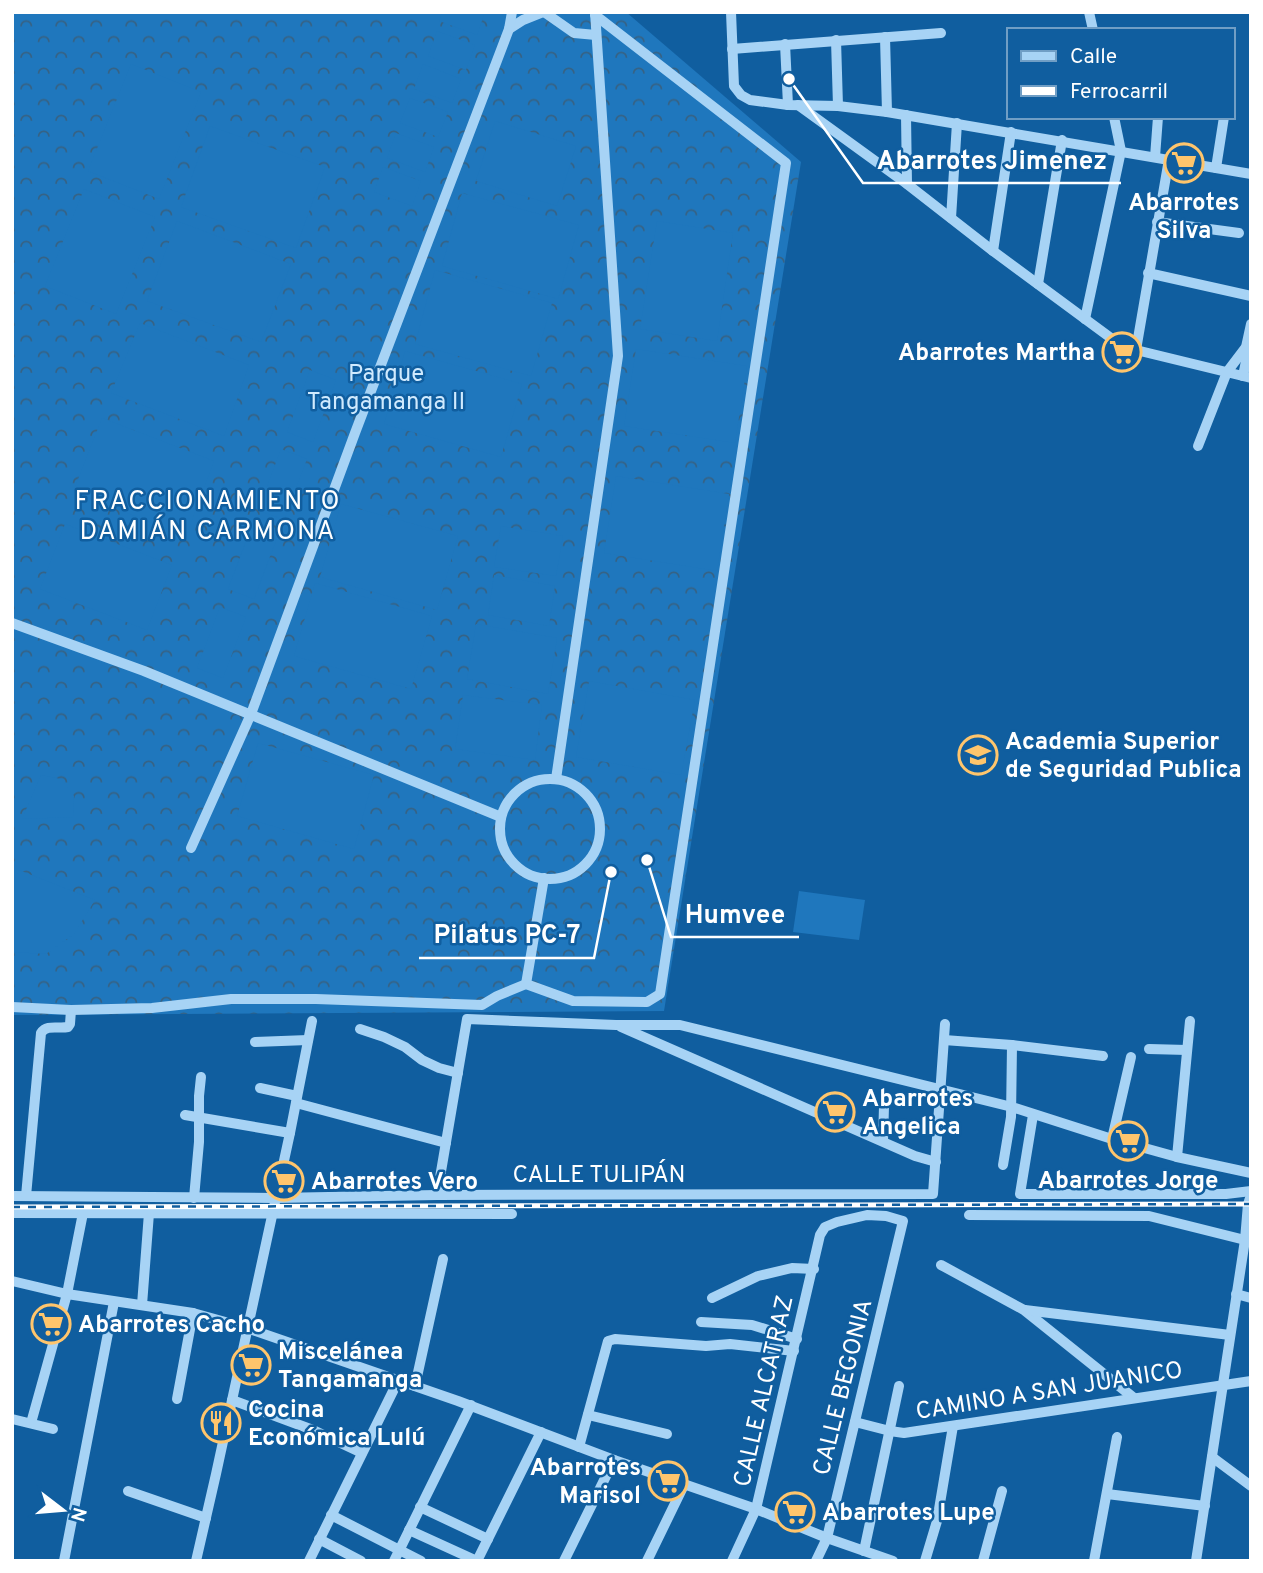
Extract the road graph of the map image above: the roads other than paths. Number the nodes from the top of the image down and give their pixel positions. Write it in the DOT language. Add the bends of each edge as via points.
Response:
graph roads {
  1 [pos="512,12"];
  2 [pos="543,12"];
  3 [pos="731,12"];
  4 [pos="595,14"];
  5 [pos="509,29"];
  6 [pos="942,33"];
  7 [pos="596,35"];
  8 [pos="885,37"];
  9 [pos="835,40"];
  10 [pos="785,44"];
  11 [pos="732,49"];
  12 [pos="793,105"];
  13 [pos="838,106"];
  14 [pos="887,112"];
  15 [pos="906,115"];
  16 [pos="1114,119"];
  17 [pos="1158,119"];
  18 [pos="1224,119"];
  19 [pos="957,123"];
  20 [pos="1011,132"];
  21 [pos="1062,140"];
  22 [pos="1121,151"];
  23 [pos="1154,157"];
  24 [pos="1169,159"];
  25 [pos="1216,168"];
  26 [pos="1251,174"];
  27 [pos="907,184"];
  28 [pos="951,218"];
  29 [pos="1157,222"];
  30 [pos="1240,233"];
  31 [pos="993,251"];
  32 [pos="1148,273"];
  33 [pos="1038,284"];
  34 [pos="1251,296"];
  35 [pos="1085,319"];
  36 [pos="1251,324"];
  37 [pos="1246,347"];
  38 [pos="1136,350"];
  39 [pos="1227,373"];
  40 [pos="1247,377"];
  41 [pos="1198,446"];
  42 [pos="12,623"];
  43 [pos="251,714"];
  44 [pos="556,779"];
  45 [pos="501,817"];
  46 [pos="191,848"];
  47 [pos="544,878"];
  48 [pos="526,984"];
  49 [pos="12,1007"];
  50 [pos="71,1010"];
  51 [pos="312,1021"];
  52 [pos="1190,1021"];
  53 [pos="945,1024"];
  54 [pos="616,1025"];
  55 [pos="360,1029"];
  56 [pos="308,1040"];
  57 [pos="944,1040"];
  58 [pos="254,1042"];
  59 [pos="1012,1045"];
  60 [pos="1149,1049"];
  61 [pos="1187,1051"];
  62 [pos="1103,1056"];
  63 [pos="1131,1057"];
  64 [pos="458,1073"];
  65 [pos="201,1077"];
  66 [pos="260,1088"];
  67 [pos="939,1090"];
  68 [pos="297,1099"];
  69 [pos="884,1106"];
  70 [pos="1012,1107"];
  71 [pos="185,1115"];
  72 [pos="1033,1115"];
  73 [pos="199,1117"];
  74 [pos="290,1133"];
  75 [pos="1112,1139"];
  76 [pos="883,1141"];
  77 [pos="446,1143"];
  78 [pos="1177,1157"];
  79 [pos="936,1161"];
  80 [pos="1003,1165"];
  81 [pos="1251,1173"];
  82 [pos="1251,1193"];
  83 [pos="437,1195"];
  84 [pos="12,1196"];
  85 [pos="26,1196"];
  86 [pos="194,1198"];
  87 [pos="275,1198"];
  88 [pos="12,1213"];
  89 [pos="83,1213"];
  90 [pos="149,1213"];
  91 [pos="272,1214"];
  92 [pos="512,1214"];
  93 [pos="969,1215"];
  94 [pos="904,1221"];
  95 [pos="1245,1240"];
  96 [pos="443,1259"];
  97 [pos="941,1265"];
  98 [pos="814,1269"];
  99 [pos="12,1281"];
  100 [pos="67,1294"];
  101 [pos="1237,1294"];
  102 [pos="712,1298"];
  103 [pos="1251,1298"];
  104 [pos="114,1302"];
  105 [pos="142,1306"];
  106 [pos="1024,1310"];
  107 [pos="193,1313"];
  108 [pos="701,1322"];
  109 [pos="247,1328"];
  110 [pos="1230,1335"];
  111 [pos="797,1339"];
  112 [pos="794,1351"];
  113 [pos="398,1381"];
  114 [pos="1251,1381"];
  115 [pos="1223,1385"];
  116 [pos="415,1386"];
  117 [pos="899,1386"];
  118 [pos="1134,1398"];
  119 [pos="177,1399"];
  120 [pos="232,1400"];
  121 [pos="471,1405"];
  122 [pos="587,1415"];
  123 [pos="12,1419"];
  124 [pos="855,1422"];
  125 [pos="31,1423"];
  126 [pos="953,1426"];
  127 [pos="53,1429"];
  128 [pos="890,1431"];
  129 [pos="541,1432"];
  130 [pos="667,1434"];
  131 [pos="1117,1437"];
  132 [pos="579,1447"];
  133 [pos="362,1453"];
  134 [pos="1212,1457"];
  135 [pos="614,1460"];
  136 [pos="684,1485"];
  137 [pos="1251,1486"];
  138 [pos="1002,1491"];
  139 [pos="128,1492"];
  140 [pos="1107,1494"];
  141 [pos="1205,1506"];
  142 [pos="421,1507"];
  143 [pos="756,1509"];
  144 [pos="331,1516"];
  145 [pos="206,1518"];
  146 [pos="409,1530"];
  147 [pos="827,1538"];
  148 [pos="319,1539"];
  149 [pos="488,1539"];
  150 [pos="399,1550"];
  151 [pos="864,1551"];
  152 [pos="311,1560"];
  153 [pos="64,1561"];
  154 [pos="196,1561"];
  155 [pos="361,1561"];
  156 [pos="394,1561"];
  157 [pos="421,1561"];
  158 [pos="477,1561"];
  159 [pos="564,1561"];
  160 [pos="647,1561"];
  161 [pos="732,1561"];
  162 [pos="816,1561"];
  163 [pos="893,1561"];
  164 [pos="925,1561"];
  165 [pos="983,1561"];
  166 [pos="1094,1561"];
  167 [pos="1196,1561"];
  1 -- 5 [label="street"];
  2 -- 5 [label="street"];
  2 -- 7 [label="street" via="574,33"];
  3 -- 11 [label="street"];
  4 -- 7 [label="street"];
  4 -- 48 [label="street" via="786,163 660,994 647,1002 573,1001"];
  5 -- 43 [label="street"];
  6 -- 8 [label="street"];
  7 -- 44 [label="street" via="618,356"];
  8 -- 9 [label="street"];
  8 -- 14 [label="street"];
  9 -- 10 [label="street"];
  9 -- 13 [label="street"];
  10 -- 11 [label="street"];
  10 -- 12 [label="street"];
  11 -- 12 [label="street" via="734,86 741,95"];
  12 -- 13 [label="street"];
  12 -- 27 [label="street"];
  13 -- 14 [label="street"];
  14 -- 15 [label="street"];
  15 -- 19 [label="street"];
  15 -- 27 [label="street"];
  16 -- 22 [label="street"];
  17 -- 23 [label="street"];
  18 -- 25 [label="street"];
  19 -- 20 [label="street"];
  19 -- 28 [label="street"];
  20 -- 21 [label="street"];
  20 -- 31 [label="street"];
  21 -- 22 [label="street"];
  21 -- 33 [label="street"];
  22 -- 23 [label="street"];
  22 -- 35 [label="street"];
  23 -- 24 [label="street"];
  24 -- 25 [label="street"];
  24 -- 29 [label="street"];
  25 -- 26 [label="street"];
  27 -- 28 [label="street"];
  28 -- 31 [label="street"];
  29 -- 30 [label="street"];
  29 -- 32 [label="street"];
  31 -- 33 [label="street"];
  32 -- 34 [label="street"];
  32 -- 38 [label="street"];
  33 -- 35 [label="street"];
  35 -- 38 [label="street" via="1119,344"];
  36 -- 37 [label="street"];
  37 -- 39 [label="street"];
  37 -- 40 [label="street"];
  38 -- 39 [label="street"];
  39 -- 40 [label="street"];
  39 -- 41 [label="street"];
  42 -- 43 [label="street"];
  43 -- 45 [label="street"];
  43 -- 46 [label="street"];
  44 -- 45 [label="street" via="536,780 521,788"];
  44 -- 47 [label="street" via="581,789 592,802 600,836 584,866 573,874"];
  45 -- 47 [label="street" via="502,844 510,859 523,871"];
  47 -- 48 [label="street"];
  48 -- 50 [label="street" via="482,1005 231,999 152,1008"];
  49 -- 50 [label="street"];
  50 -- 85 [label="street" via="68,1027 48,1027 41,1033"];
  51 -- 56 [label="street"];
  52 -- 61 [label="street"];
  53 -- 57 [label="street"];
  54 -- 64 [label="street" via="467,1019"];
  54 -- 67 [label="street" via="680,1025"];
  54 -- 76 [label="street"];
  55 -- 64 [label="street"];
  56 -- 58 [label="street"];
  56 -- 68 [label="street"];
  57 -- 59 [label="street"];
  57 -- 67 [label="street"];
  59 -- 62 [label="street"];
  59 -- 70 [label="street"];
  60 -- 61 [label="street"];
  61 -- 78 [label="street"];
  63 -- 75 [label="street"];
  64 -- 77 [label="street"];
  65 -- 73 [label="street"];
  66 -- 68 [label="street"];
  67 -- 70 [label="street"];
  67 -- 79 [label="street"];
  68 -- 74 [label="street"];
  68 -- 77 [label="street"];
  69 -- 76 [label="street"];
  70 -- 72 [label="street"];
  70 -- 80 [label="street"];
  71 -- 73 [label="street"];
  72 -- 75 [label="street"];
  72 -- 82 [label="street" via="1020,1194"];
  73 -- 74 [label="street"];
  73 -- 86 [label="street"];
  74 -- 87 [label="street"];
  75 -- 78 [label="street"];
  76 -- 79 [label="street"];
  77 -- 83 [label="street"];
  78 -- 81 [label="street"];
  79 -- 83 [label="street, CALLE TULIPÁN" via="933,1194"];
  82 -- 95 [label="street"];
  83 -- 87 [label="street, CALLE TULIPÁN"];
  84 -- 85 [label="street, CALLE TULIPÁN"];
  85 -- 86 [label="street, CALLE TULIPÁN"];
  86 -- 87 [label="street, CALLE TULIPÁN"];
  87 -- 91 [label="street"];
  88 -- 89 [label="street"];
  89 -- 90 [label="street"];
  89 -- 100 [label="street"];
  90 -- 91 [label="street"];
  90 -- 105 [label="street"];
  91 -- 92 [label="street"];
  91 -- 109 [label="street"];
  93 -- 95 [label="street" via="1149,1216"];
  94 -- 98 [label="street, CALLE ALCATRAZ" via="867,1215 825,1227"];
  94 -- 124 [label="street, CALLE BEGONIA"];
  95 -- 101 [label="street"];
  96 -- 116 [label="street"];
  97 -- 106 [label="street"];
  98 -- 102 [label="street" via="792,1268 758,1276"];
  98 -- 111 [label="street, CALLE ALCATRAZ"];
  99 -- 100 [label="street"];
  100 -- 104 [label="street"];
  100 -- 125 [label="street"];
  101 -- 103 [label="street"];
  101 -- 110 [label="street"];
  104 -- 105 [label="street"];
  104 -- 153 [label="street"];
  105 -- 107 [label="street"];
  106 -- 110 [label="street"];
  106 -- 118 [label="street"];
  107 -- 109 [label="street"];
  107 -- 119 [label="street"];
  108 -- 111 [label="street" via="752,1325"];
  109 -- 113 [label="street"];
  109 -- 120 [label="street"];
  110 -- 115 [label="street"];
  111 -- 112 [label="street, CALLE ALCATRAZ"];
  112 -- 122 [label="street" via="730,1344 608,1341"];
  112 -- 143 [label="street, CALLE ALCATRAZ"];
  113 -- 116 [label="street"];
  113 -- 133 [label="street"];
  114 -- 115 [label="street, CAMINO A SAN JUANICO"];
  115 -- 118 [label="street, CAMINO A SAN JUANICO"];
  115 -- 134 [label="street"];
  116 -- 121 [label="street"];
  117 -- 128 [label="street"];
  118 -- 126 [label="street, CAMINO A SAN JUANICO"];
  120 -- 133 [label="street"];
  120 -- 145 [label="street"];
  121 -- 129 [label="street"];
  121 -- 142 [label="street"];
  122 -- 130 [label="street"];
  122 -- 132 [label="street"];
  123 -- 125 [label="street"];
  124 -- 128 [label="street, CAMINO A SAN JUANICO"];
  124 -- 147 [label="street, CALLE BEGONIA"];
  125 -- 127 [label="street"];
  126 -- 128 [label="street, CAMINO A SAN JUANICO"];
  126 -- 164 [label="street" via="937,1521"];
  128 -- 151 [label="street"];
  129 -- 132 [label="street"];
  129 -- 149 [label="street"];
  131 -- 140 [label="street"];
  132 -- 135 [label="street"];
  133 -- 144 [label="street"];
  134 -- 137 [label="street"];
  134 -- 141 [label="street"];
  135 -- 136 [label="street"];
  135 -- 159 [label="street"];
  136 -- 143 [label="street"];
  136 -- 160 [label="street"];
  138 -- 165 [label="street"];
  139 -- 145 [label="street"];
  140 -- 141 [label="street"];
  140 -- 166 [label="street"];
  141 -- 167 [label="street"];
  142 -- 146 [label="street"];
  142 -- 149 [label="street"];
  143 -- 147 [label="street"];
  143 -- 161 [label="street, CALLE ALCATRAZ"];
  144 -- 148 [label="street"];
  144 -- 150 [label="street"];
  145 -- 154 [label="street"];
  146 -- 150 [label="street"];
  146 -- 158 [label="street"];
  147 -- 151 [label="street"];
  147 -- 162 [label="street, CALLE BEGONIA"];
  148 -- 152 [label="street"];
  148 -- 155 [label="street"];
  149 -- 158 [label="street"];
  150 -- 156 [label="street"];
  150 -- 157 [label="street"];
  151 -- 163 [label="street"];
}
